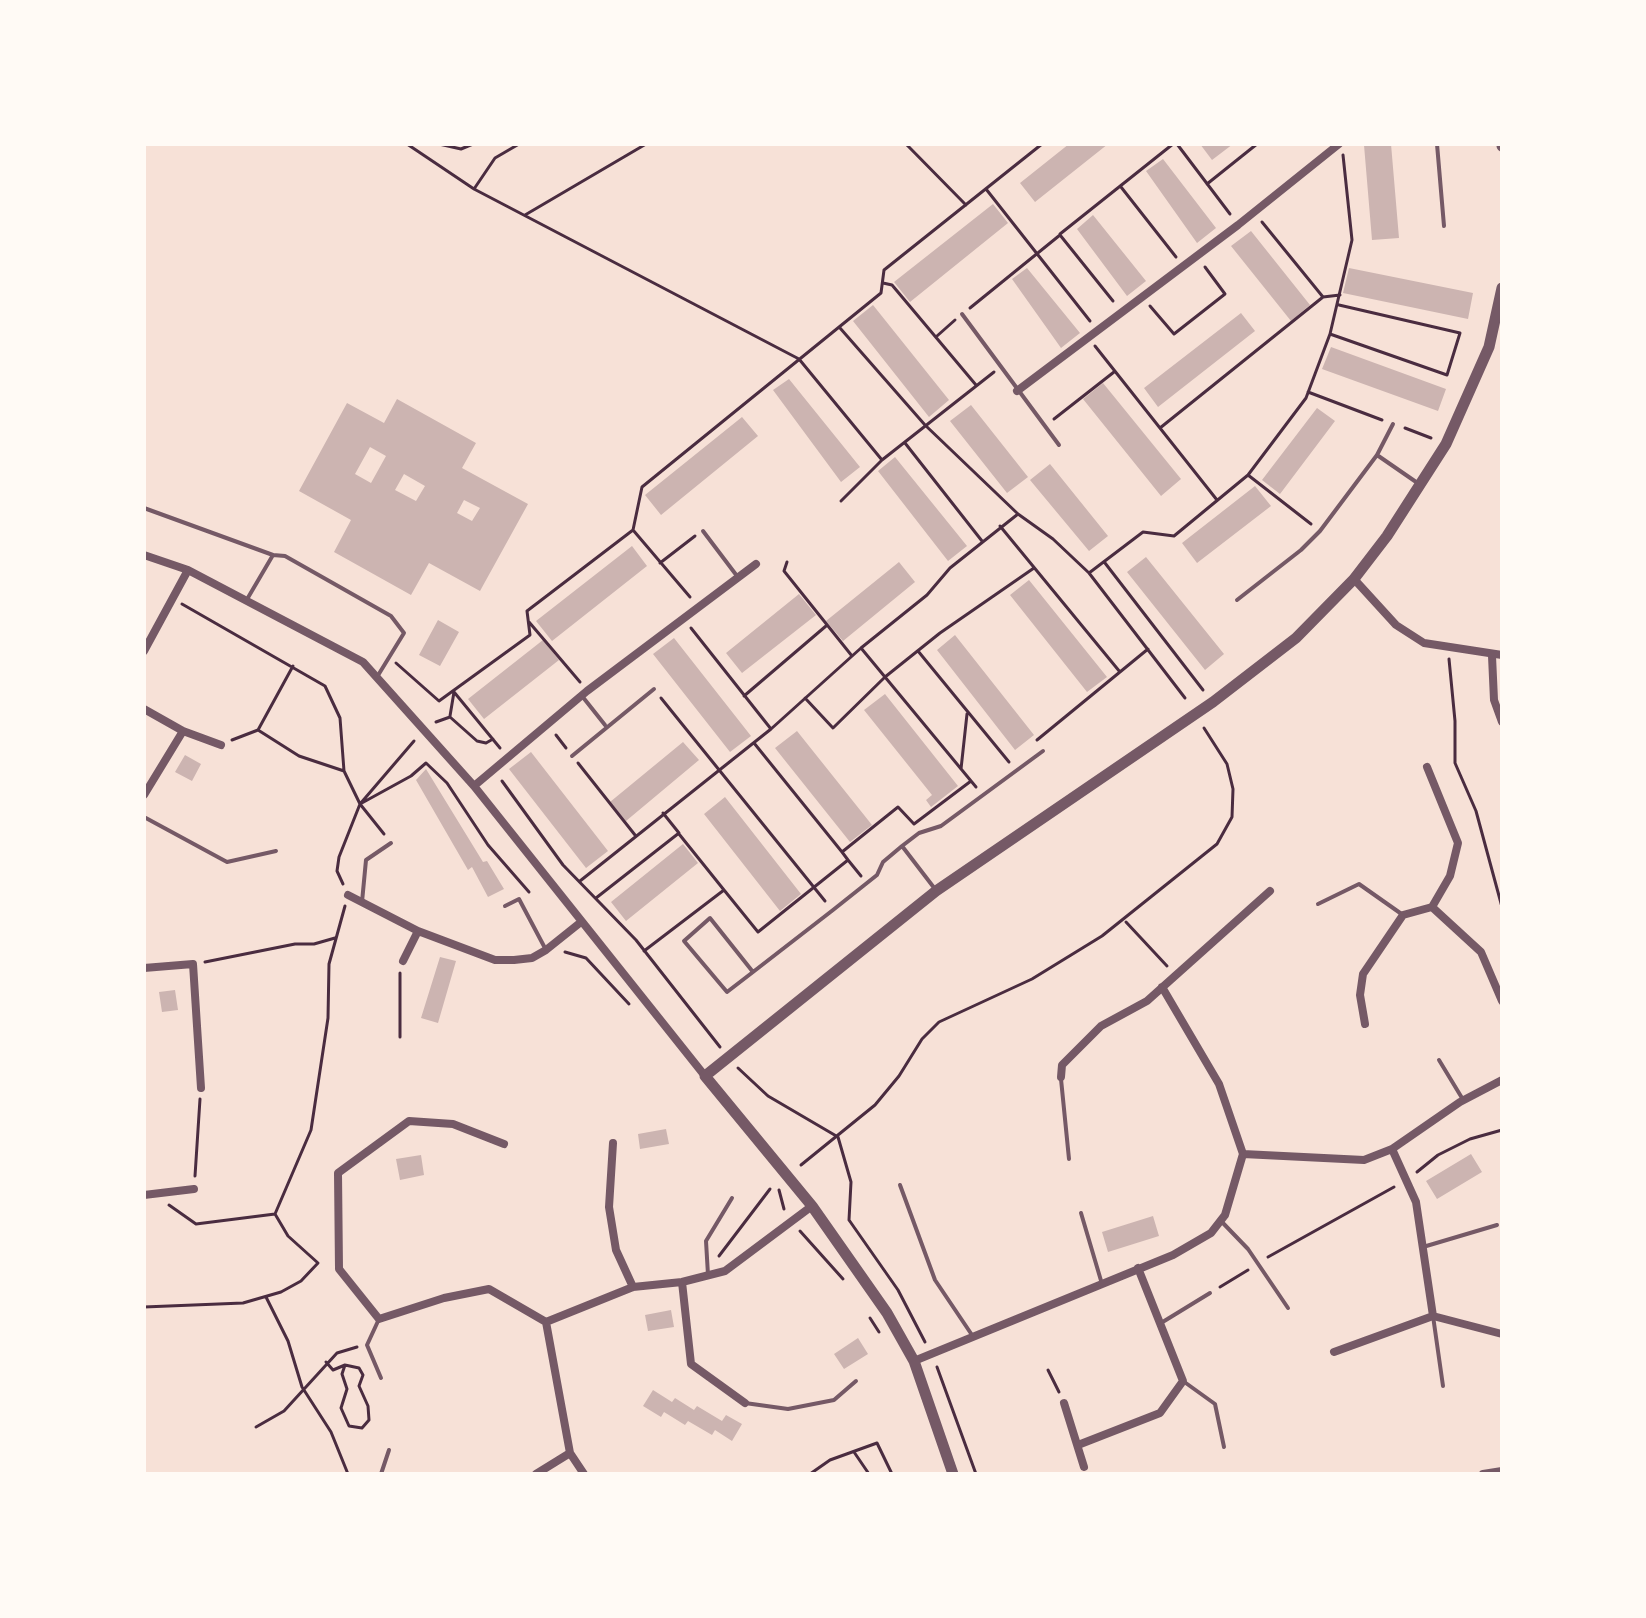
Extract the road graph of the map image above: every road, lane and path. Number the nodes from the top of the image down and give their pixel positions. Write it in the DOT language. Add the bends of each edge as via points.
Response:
graph roads {
  1 [pos="407,144"];
  2 [pos="439,144"];
  3 [pos="473,144"];
  4 [pos="519,144"];
  5 [pos="646,144"];
  6 [pos="906,144"];
  7 [pos="1042,144"];
  8 [pos="1175,144"];
  9 [pos="1257,144"];
  10 [pos="1339,144"];
  11 [pos="1437,144"];
  12 [pos="1207,184"];
  13 [pos="1120,186"];
  14 [pos="474,189"];
  15 [pos="986,189"];
  16 [pos="966,205"];
  17 [pos="1255,213"];
  18 [pos="524,215"];
  19 [pos="1238,225"];
  20 [pos="1444,226"];
  21 [pos="1060,235"];
  22 [pos="1037,254"];
  23 [pos="1197,255"];
  24 [pos="1183,266"];
  25 [pos="883,283"];
  26 [pos="1502,288"];
  27 [pos="1340,295"];
  28 [pos="1142,297"];
  29 [pos="1323,297"];
  30 [pos="1338,305"];
  31 [pos="1122,312"];
  32 [pos="962,314"];
  33 [pos="840,328"];
  34 [pos="1097,331"];
  35 [pos="1330,334"];
  36 [pos="937,336"];
  37 [pos="1088,337"];
  38 [pos="799,359"];
  39 [pos="999,368"];
  40 [pos="1115,371"];
  41 [pos="976,385"];
  42 [pos="1017,391"];
  43 [pos="1308,392"];
  44 [pos="1393,424"];
  45 [pos="925,425"];
  46 [pos="1044,426"];
  47 [pos="1160,428"];
  48 [pos="905,443"];
  49 [pos="1446,444"];
  50 [pos="1059,445"];
  51 [pos="1377,455"];
  52 [pos="882,460"];
  53 [pos="1248,475"];
  54 [pos="1421,485"];
  55 [pos="1217,500"];
  56 [pos="841,501"];
  57 [pos="144,508"];
  58 [pos="1018,514"];
  59 [pos="1000,526"];
  60 [pos="633,530"];
  61 [pos="703,531"];
  62 [pos="1320,531"];
  63 [pos="982,541"];
  64 [pos="144,555"];
  65 [pos="273,555"];
  66 [pos="787,562"];
  67 [pos="1104,562"];
  68 [pos="660,563"];
  69 [pos="756,564"];
  70 [pos="1034,568"];
  71 [pos="188,570"];
  72 [pos="1089,573"];
  73 [pos="737,576"];
  74 [pos="1354,579"];
  75 [pos="172,599"];
  76 [pos="1237,600"];
  77 [pos="246,601"];
  78 [pos="699,608"];
  79 [pos="683,619"];
  80 [pos="529,622"];
  81 [pos="827,625"];
  82 [pos="861,648"];
  83 [pos="1148,649"];
  84 [pos="1449,649"];
  85 [pos="144,651"];
  86 [pos="918,651"];
  87 [pos="1497,655"];
  88 [pos="852,656"];
  89 [pos="389,657"];
  90 [pos="293,666"];
  91 [pos="1120,672"];
  92 [pos="377,677"];
  93 [pos="885,677"];
  94 [pos="654,689"];
  95 [pos="454,692"];
  96 [pos="584,694"];
  97 [pos="744,696"];
  98 [pos="805,698"];
  99 [pos="1185,698"];
  100 [pos="1213,702"];
  101 [pos="144,709"];
  102 [pos="967,710"];
  103 [pos="450,717"];
  104 [pos="436,722"];
  105 [pos="1502,722"];
  106 [pos="547,724"];
  107 [pos="606,726"];
  108 [pos="1204,728"];
  109 [pos="771,729"];
  110 [pos="258,730"];
  111 [pos="183,731"];
  112 [pos="416,738"];
  113 [pos="493,739"];
  114 [pos="754,742"];
  115 [pos="221,745"];
  116 [pos="1043,751"];
  117 [pos="572,756"];
  118 [pos="507,757"];
  119 [pos="1427,767"];
  120 [pos="493,768"];
  121 [pos="718,768"];
  122 [pos="961,769"];
  123 [pos="344,771"];
  124 [pos="1016,771"];
  125 [pos="971,781"];
  126 [pos="474,786"];
  127 [pos="144,795"];
  128 [pos="982,796"];
  129 [pos="360,804"];
  130 [pos="663,813"];
  131 [pos="144,817"];
  132 [pos="675,828"];
  133 [pos="635,835"];
  134 [pos="391,843"];
  135 [pos="902,846"];
  136 [pos="276,851"];
  137 [pos="842,852"];
  138 [pos="848,860"];
  139 [pos="580,881"];
  140 [pos="866,883"];
  141 [pos="814,886"];
  142 [pos="724,890"];
  143 [pos="936,891"];
  144 [pos="1270,891"];
  145 [pos="348,895"];
  146 [pos="532,898"];
  147 [pos="596,898"];
  148 [pos="362,902"];
  149 [pos="1318,904"];
  150 [pos="505,906"];
  151 [pos="1432,907"];
  152 [pos="1502,907"];
  153 [pos="833,910"];
  154 [pos="1403,915"];
  155 [pos="1124,921"];
  156 [pos="581,922"];
  157 [pos="418,931"];
  158 [pos="336,937"];
  159 [pos="555,944"];
  160 [pos="546,950"];
  161 [pos="644,951"];
  162 [pos="403,961"];
  163 [pos="193,964"];
  164 [pos="144,968"];
  165 [pos="753,972"];
  166 [pos="1176,974"];
  167 [pos="1162,987"];
  168 [pos="1502,1001"];
  169 [pos="629,1004"];
  170 [pos="1365,1024"];
  171 [pos="400,1037"];
  172 [pos="729,1057"];
  173 [pos="1439,1060"];
  174 [pos="705,1076"];
  175 [pos="1061,1077"];
  176 [pos="1502,1080"];
  177 [pos="201,1088"];
  178 [pos="1463,1100"];
  179 [pos="1502,1130"];
  180 [pos="838,1137"];
  181 [pos="613,1143"];
  182 [pos="504,1144"];
  183 [pos="1392,1149"];
  184 [pos="1243,1154"];
  185 [pos="1069,1159"];
  186 [pos="801,1165"];
  187 [pos="770,1178"];
  188 [pos="1406,1180"];
  189 [pos="900,1185"];
  190 [pos="194,1189"];
  191 [pos="770,1189"];
  192 [pos="148,1194"];
  193 [pos="732,1198"];
  194 [pos="812,1206"];
  195 [pos="1081,1213"];
  196 [pos="275,1214"];
  197 [pos="1221,1221"];
  198 [pos="791,1223"];
  199 [pos="1497,1225"];
  200 [pos="1423,1247"];
  201 [pos="1258,1264"];
  202 [pos="1138,1268"];
  203 [pos="712,1274"];
  204 [pos="845,1281"];
  205 [pos="682,1282"];
  206 [pos="1102,1284"];
  207 [pos="633,1287"];
  208 [pos="1210,1293"];
  209 [pos="266,1296"];
  210 [pos="144,1307"];
  211 [pos="1288,1308"];
  212 [pos="868,1313"];
  213 [pos="1433,1316"];
  214 [pos="379,1319"];
  215 [pos="546,1322"];
  216 [pos="1161,1323"];
  217 [pos="1502,1334"];
  218 [pos="882,1337"];
  219 [pos="974,1337"];
  220 [pos="367,1345"];
  221 [pos="1334,1352"];
  222 [pos="932,1354"];
  223 [pos="914,1361"];
  224 [pos="326,1362"];
  225 [pos="345,1365"];
  226 [pos="1048,1370"];
  227 [pos="381,1378"];
  228 [pos="856,1381"];
  229 [pos="1183,1381"];
  230 [pos="1443,1386"];
  231 [pos="302,1387"];
  232 [pos="745,1403"];
  233 [pos="1064,1403"];
  234 [pos="256,1427"];
  235 [pos="1078,1445"];
  236 [pos="1224,1447"];
  237 [pos="389,1450"];
  238 [pos="854,1452"];
  239 [pos="570,1453"];
  240 [pos="1084,1467"];
  241 [pos="1502,1471"];
  242 [pos="348,1474"];
  243 [pos="381,1474"];
  244 [pos="536,1474"];
  245 [pos="584,1474"];
  246 [pos="810,1474"];
  247 [pos="869,1474"];
  248 [pos="892,1474"];
  249 [pos="953,1474"];
  250 [pos="976,1474"];
  251 [pos="1483,1474"];
  1 -- 14 [label="path"];
  2 -- 3 [label="path" via="461,149"];
  4 -- 14 [label="path" via="495,158"];
  5 -- 18 [label="path"];
  6 -- 16 [label="path"];
  7 -- 15 [label="path"];
  8 -- 12 [label="path"];
  8 -- 13 [label="path"];
  9 -- 12 [label="path"];
  10 -- 17 [label="street"];
  10 -- 27 [label="path" via="1346,160 1352,240"];
  11 -- 20 [label="lane"];
  12 -- 19 [label="path"];
  13 -- 21 [label="path"];
  13 -- 24 [label="path"];
  14 -- 18 [label="path"];
  15 -- 16 [label="path"];
  15 -- 22 [label="path"];
  16 -- 25 [label="path" via="884,270"];
  17 -- 19 [label="street"];
  17 -- 29 [label="path"];
  18 -- 38 [label="path"];
  19 -- 23 [label="street"];
  21 -- 22 [label="path"];
  21 -- 31 [label="path"];
  22 -- 32 [label="path"];
  22 -- 34 [label="path"];
  23 -- 24 [label="street"];
  23 -- 28 [label="path" via="1225,294 1174,334"];
  24 -- 28 [label="street"];
  25 -- 33 [label="path" via="881,293"];
  25 -- 36 [label="path" via="892,285"];
  26 -- 49 [label="street" via="1489,347"];
  27 -- 29 [label="path"];
  27 -- 30 [label="path"];
  28 -- 31 [label="street"];
  29 -- 47 [label="path"];
  30 -- 35 [label="path"];
  30 -- 35 [label="path" via="1460,333 1447,375"];
  31 -- 34 [label="street"];
  32 -- 36 [label="path"];
  32 -- 39 [label="lane"];
  33 -- 38 [label="path"];
  33 -- 45 [label="path"];
  34 -- 37 [label="street"];
  35 -- 43 [label="path"];
  36 -- 41 [label="path"];
  37 -- 40 [label="path"];
  37 -- 42 [label="street"];
  38 -- 52 [label="path"];
  38 -- 60 [label="path" via="642,487"];
  39 -- 41 [label="path"];
  39 -- 42 [label="lane"];
  40 -- 46 [label="path"];
  40 -- 47 [label="path"];
  41 -- 45 [label="path"];
  42 -- 46 [label="lane"];
  43 -- 44 [label="path"];
  43 -- 53 [label="path"];
  44 -- 49 [label="path"];
  44 -- 51 [label="lane"];
  45 -- 48 [label="path"];
  45 -- 58 [label="path"];
  46 -- 50 [label="lane"];
  47 -- 55 [label="path"];
  48 -- 52 [label="path"];
  48 -- 63 [label="path"];
  49 -- 54 [label="street"];
  51 -- 54 [label="lane"];
  51 -- 62 [label="lane"];
  52 -- 56 [label="path"];
  53 -- 55 [label="path"];
  53 -- 62 [label="path"];
  54 -- 74 [label="street"];
  55 -- 67 [label="path" via="1174,536 1143,532"];
  57 -- 65 [label="lane"];
  58 -- 59 [label="path"];
  58 -- 72 [label="path"];
  59 -- 63 [label="path"];
  59 -- 70 [label="path"];
  60 -- 68 [label="path"];
  60 -- 80 [label="path" via="527,611"];
  61 -- 68 [label="path"];
  61 -- 73 [label="lane"];
  62 -- 76 [label="lane"];
  63 -- 82 [label="path" via="927,595"];
  64 -- 71 [label="street"];
  65 -- 77 [label="lane"];
  65 -- 89 [label="lane" via="285,556 391,616 404,633"];
  66 -- 81 [label="path" via="784,571"];
  67 -- 72 [label="path"];
  67 -- 100 [label="path"];
  68 -- 78 [label="path"];
  69 -- 73 [label="street"];
  70 -- 86 [label="path"];
  70 -- 91 [label="path"];
  71 -- 75 [label="street"];
  71 -- 77 [label="street"];
  72 -- 83 [label="path"];
  73 -- 78 [label="street"];
  74 -- 84 [label="street" via="1396,625 1424,643"];
  74 -- 100 [label="street" via="1296,638"];
  75 -- 85 [label="street"];
  75 -- 90 [label="path"];
  77 -- 92 [label="street" via="363,662"];
  78 -- 79 [label="street"];
  79 -- 96 [label="street"];
  79 -- 97 [label="path"];
  80 -- 95 [label="path" via="530,635"];
  80 -- 96 [label="path"];
  81 -- 88 [label="path"];
  81 -- 97 [label="path"];
  82 -- 88 [label="path"];
  82 -- 93 [label="path"];
  83 -- 91 [label="path"];
  83 -- 99 [label="path"];
  84 -- 87 [label="street"];
  84 -- 152 [label="path" via="1455,763 1476,811"];
  86 -- 93 [label="path"];
  86 -- 102 [label="path"];
  87 -- 105 [label="street" via="1494,700"];
  88 -- 98 [label="path"];
  89 -- 92 [label="lane"];
  89 -- 95 [label="path" via="439,701"];
  90 -- 110 [label="path"];
  90 -- 123 [label="path" via="331,694 340,718"];
  91 -- 116 [label="path" via="1037,740"];
  92 -- 126 [label="street"];
  93 -- 98 [label="path" via="833,728"];
  93 -- 122 [label="path"];
  94 -- 107 [label="lane"];
  94 -- 121 [label="path"];
  95 -- 103 [label="path"];
  95 -- 113 [label="path"];
  96 -- 106 [label="street"];
  96 -- 107 [label="lane"];
  97 -- 109 [label="path"];
  98 -- 109 [label="path"];
  100 -- 143 [label="street"];
  101 -- 111 [label="street"];
  102 -- 122 [label="path"];
  102 -- 124 [label="path"];
  103 -- 104 [label="path"];
  103 -- 113 [label="path" via="477,741"];
  106 -- 117 [label="path"];
  106 -- 118 [label="street"];
  107 -- 117 [label="lane"];
  108 -- 155 [label="path" via="1227,764 1232,817 1217,844"];
  109 -- 114 [label="path"];
  110 -- 115 [label="path"];
  110 -- 123 [label="path" via="299,756"];
  111 -- 115 [label="street"];
  111 -- 127 [label="street"];
  112 -- 129 [label="path"];
  113 -- 118 [label="path"];
  114 -- 121 [label="path"];
  114 -- 137 [label="path"];
  116 -- 124 [label="lane"];
  117 -- 133 [label="path"];
  118 -- 120 [label="street"];
  119 -- 151 [label="street" via="1458,843 1450,876"];
  120 -- 126 [label="street"];
  120 -- 139 [label="path"];
  121 -- 130 [label="path"];
  121 -- 141 [label="path"];
  122 -- 125 [label="path"];
  123 -- 129 [label="path"];
  124 -- 128 [label="lane"];
  125 -- 128 [label="path"];
  125 -- 137 [label="path" via="914,824 898,807"];
  126 -- 156 [label="street"];
  128 -- 135 [label="lane"];
  129 -- 134 [label="path"];
  129 -- 145 [label="path" via="337,871"];
  129 -- 146 [label="path" via="426,763 447,783"];
  130 -- 132 [label="path"];
  130 -- 133 [label="path"];
  131 -- 136 [label="lane" via="227,862"];
  132 -- 142 [label="path"];
  132 -- 147 [label="path" via="679,833"];
  133 -- 139 [label="path"];
  134 -- 148 [label="lane" via="366,860"];
  135 -- 140 [label="lane"];
  135 -- 143 [label="lane"];
  137 -- 138 [label="path"];
  138 -- 140 [label="path"];
  138 -- 141 [label="path"];
  139 -- 147 [label="path"];
  140 -- 153 [label="lane"];
  141 -- 142 [label="path" via="758,932"];
  141 -- 153 [label="path"];
  142 -- 161 [label="path"];
  143 -- 172 [label="street"];
  144 -- 166 [label="street"];
  145 -- 148 [label="street"];
  145 -- 158 [label="path"];
  147 -- 161 [label="path"];
  148 -- 157 [label="street"];
  149 -- 154 [label="lane" via="1359,884"];
  150 -- 160 [label="lane" via="519,899"];
  151 -- 154 [label="street"];
  151 -- 168 [label="street" via="1481,952"];
  153 -- 165 [label="lane"];
  154 -- 170 [label="street" via="1363,974"];
  155 -- 166 [label="path"];
  155 -- 180 [label="path" via="1032,979 939,1022 875,1105"];
  156 -- 159 [label="street"];
  156 -- 174 [label="street"];
  157 -- 160 [label="street" via="495,960 532,958"];
  157 -- 162 [label="street"];
  158 -- 163 [label="path"];
  158 -- 196 [label="path" via="311,1130"];
  159 -- 160 [label="street"];
  159 -- 169 [label="path" via="586,958"];
  161 -- 172 [label="path"];
  162 -- 171 [label="path" via="398,981"];
  163 -- 164 [label="street"];
  163 -- 177 [label="street"];
  165 -- 165 [label="lane" via="727,992 684,941 710,918"];
  166 -- 167 [label="street"];
  167 -- 175 [label="street" via="1101,1026 1062,1065"];
  167 -- 184 [label="street" via="1219,1084"];
  172 -- 174 [label="street"];
  172 -- 180 [label="path" via="768,1096"];
  173 -- 178 [label="lane"];
  174 -- 194 [label="street"];
  175 -- 185 [label="lane"];
  176 -- 178 [label="street"];
  177 -- 190 [label="path"];
  178 -- 183 [label="street"];
  179 -- 188 [label="path" via="1438,1155"];
  180 -- 186 [label="path"];
  180 -- 222 [label="path" via="851,1182 849,1220 898,1290"];
  181 -- 207 [label="street" via="609,1207 616,1250"];
  182 -- 214 [label="street" via="453,1124 409,1121 338,1173 339,1269"];
  183 -- 184 [label="street" via="1364,1160"];
  183 -- 188 [label="street"];
  184 -- 197 [label="street"];
  187 -- 198 [label="path"];
  188 -- 200 [label="street" via="1416,1202"];
  188 -- 201 [label="path"];
  189 -- 219 [label="lane" via="935,1280"];
  190 -- 192 [label="street"];
  191 -- 203 [label="path" via="718,1258"];
  192 -- 196 [label="path" via="196,1224"];
  193 -- 203 [label="lane" via="706,1241"];
  194 -- 198 [label="street"];
  194 -- 223 [label="street"];
  195 -- 206 [label="lane"];
  196 -- 209 [label="path" via="288,1236 318,1263 301,1281"];
  197 -- 201 [label="lane"];
  197 -- 202 [label="street" via="1211,1233 1173,1255"];
  198 -- 203 [label="street" via="752,1254"];
  198 -- 204 [label="path"];
  199 -- 200 [label="lane"];
  200 -- 213 [label="street"];
  201 -- 208 [label="path"];
  201 -- 211 [label="lane"];
  202 -- 206 [label="street"];
  202 -- 216 [label="street"];
  203 -- 205 [label="street"];
  205 -- 207 [label="street"];
  205 -- 232 [label="street" via="691,1364"];
  206 -- 219 [label="street"];
  207 -- 215 [label="street"];
  208 -- 216 [label="lane"];
  209 -- 210 [label="path" via="243,1303"];
  209 -- 231 [label="path"];
  212 -- 218 [label="path"];
  213 -- 217 [label="street"];
  213 -- 221 [label="street"];
  213 -- 230 [label="lane"];
  214 -- 215 [label="street" via="489,1289"];
  214 -- 220 [label="lane"];
  215 -- 239 [label="street"];
  216 -- 229 [label="street"];
  219 -- 222 [label="street"];
  220 -- 224 [label="path" via="337,1353"];
  220 -- 227 [label="lane"];
  222 -- 223 [label="street"];
  222 -- 250 [label="path"];
  223 -- 249 [label="street"];
  224 -- 225 [label="path" via="333,1370"];
  224 -- 231 [label="path"];
  225 -- 225 [label="path" via="359,1368 363,1375 359,1386 369,1420 362,1428 349,1426 341,1408 347,1389"];
  226 -- 233 [label="path"];
  228 -- 232 [label="lane" via="834,1400 788,1409"];
  229 -- 235 [label="street" via="1160,1413"];
  229 -- 236 [label="lane" via="1215,1404"];
  231 -- 234 [label="path" via="284,1411"];
  231 -- 242 [label="path" via="331,1432"];
  233 -- 235 [label="street"];
  235 -- 240 [label="street"];
  237 -- 243 [label="lane"];
  238 -- 246 [label="path"];
  238 -- 247 [label="path"];
  238 -- 248 [label="path" via="877,1443"];
  239 -- 244 [label="street"];
  239 -- 245 [label="street"];
  241 -- 251 [label="street"];
}
